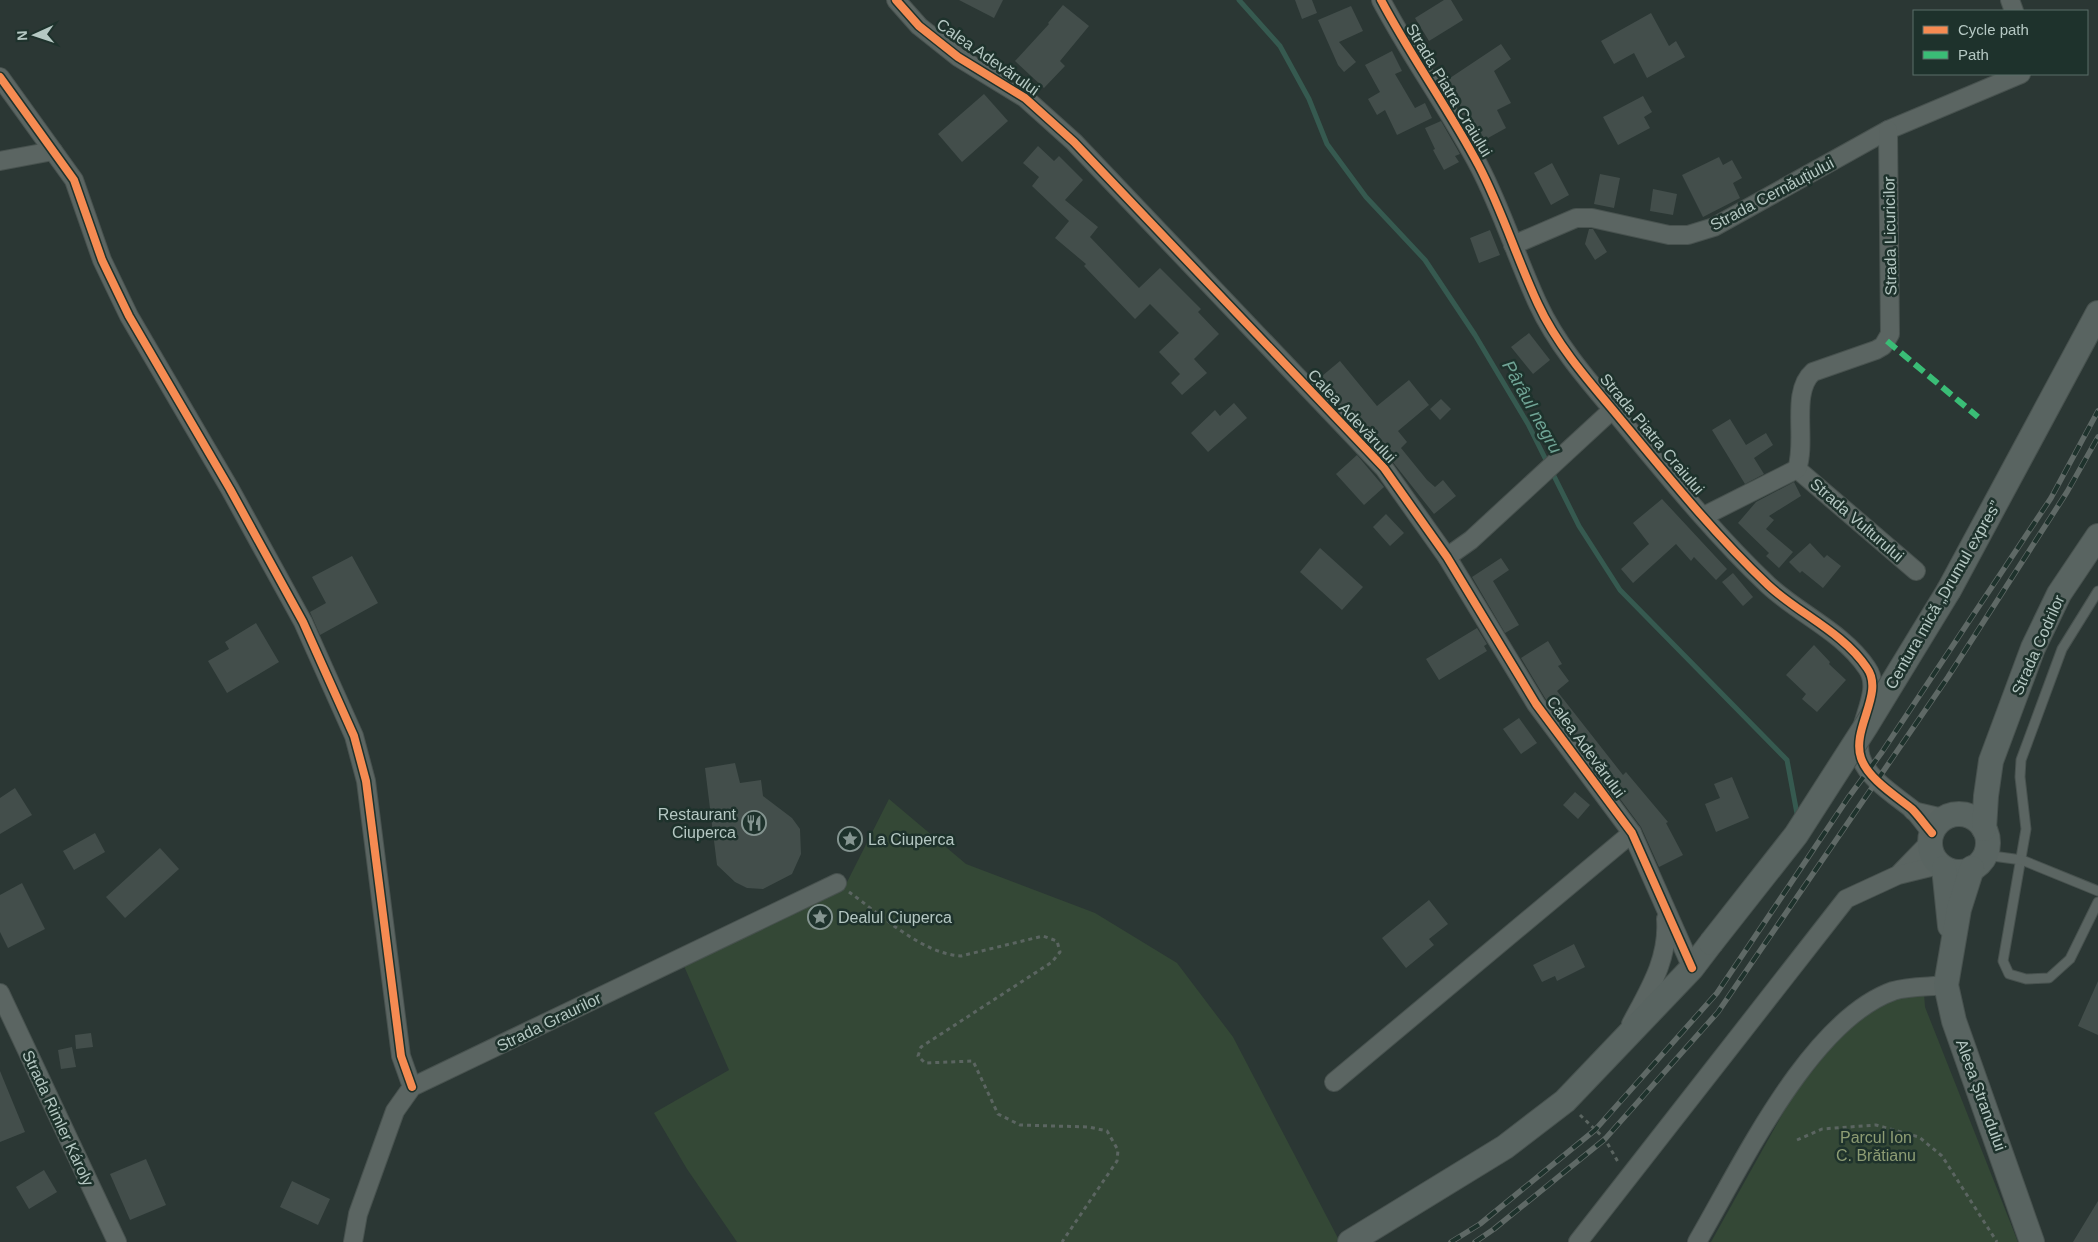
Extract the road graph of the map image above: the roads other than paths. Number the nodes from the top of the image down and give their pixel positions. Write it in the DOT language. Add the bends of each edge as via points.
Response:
graph roads {
  1 [pos="896,0"];
  2 [pos="1381,0"];
  3 [pos="2019,75"];
  4 [pos="0,77"];
  5 [pos="1888,130"];
  6 [pos="53,152"];
  7 [pos="0,161"];
  8 [pos="1513,245"];
  9 [pos="2098,313"];
  10 [pos="1612,410"];
  11 [pos="1797,469"];
  12 [pos="1704,516"];
  13 [pos="2097,541"];
  14 [pos="1447,557"];
  15 [pos="1916,571"];
  16 [pos="2098,591"];
  17 [pos="1991,762"];
  18 [pos="1939,827"];
  19 [pos="1984,829"];
  20 [pos="1632,833"];
  21 [pos="2022,860"];
  22 [pos="1979,862"];
  23 [pos="1942,866"];
  24 [pos="1898,875"];
  25 [pos="837,883"];
  26 [pos="2098,891"];
  27 [pos="2098,902"];
  28 [pos="1666,908"];
  29 [pos="1951,945"];
  30 [pos="1692,968"];
  31 [pos="1946,985"];
  32 [pos="0,993"];
  33 [pos="1624,1037"];
  34 [pos="1334,1082"];
  35 [pos="412,1087"];
  36 [pos="116,1242"];
  37 [pos="353,1242"];
  38 [pos="1350,1242"];
  39 [pos="1578,1242"];
  40 [pos="1697,1242"];
  41 [pos="2032,1242"];
  1 -- 14 [label="street, Calea Adevărului" via="919,26 958,57 1025,98 1074,142 1384,468"];
  2 -- 8 [label="street, Strada Piatra Craiului" via="1479,166"];
  3 -- 5 [label="street, Strada Cernăuțiului"];
  4 -- 6 [label="street"];
  5 -- 8 [label="street, Strada Cernăuțiului" via="1706,230 1688,235 1669,235 1592,218 1576,218"];
  5 -- 11 [label="street, Strada Licuricilor" via="1890,334 1876,350 1807,377 1802,392 1801,452"];
  6 -- 7 [label="street"];
  6 -- 35 [label="street" via="74,180 102,260 129,316 303,622 354,736 366,782 400,1056"];
  8 -- 10 [label="street, Strada Piatra Craiului" via="1539,306 1567,354"];
  9 -- 30 [label="main road, Centura mică „Drumul expres”, bridge" via="1949,590 1866,726 1796,835"];
  10 -- 12 [label="street, Strada Piatra Craiului"];
  10 -- 14 [label="street" via="1471,540"];
  11 -- 12 [label="street"];
  11 -- 15 [label="street, Strada Vulturului"];
  12 -- 18 [label="street, Strada Piatra Craiului" via="1770,586 1853,650 1870,671 1873,689 1863,720 1859,750 1862,761 1886,790"];
  13 -- 17 [label="main road, Strada Codrilor" via="2059,594 2034,648"];
  14 -- 20 [label="street, Calea Adevărului" via="1536,704"];
  16 -- 21 [label="lane" via="2062,649 2021,760 2026,829"];
  17 -- 18 [label="main road, Strada Codrilor"];
  17 -- 19 [label="main road, Strada Codrilor"];
  18 -- 19 [label="main road" via="1972,816"];
  18 -- 23 [label="main road" via="1932,851"];
  18 -- 24 [label="street"];
  19 -- 22 [label="main road" via="1988,846"];
  20 -- 28 [label="street, Calea Adevărului"];
  20 -- 34 [label="street"];
  21 -- 22 [label="lane"];
  21 -- 26 [label="lane"];
  21 -- 27 [label="lane" via="2003,961 2009,974 2026,979 2049,978 2070,959"];
  22 -- 23 [label="main road" via="1964,871"];
  22 -- 29 [label="main road, Aleea Ștrandului" via="1959,909"];
  23 -- 24 [label="street"];
  23 -- 29 [label="main road, Aleea Ștrandului"];
  24 -- 39 [label="street" via="1846,898"];
  25 -- 35 [label="street, Strada Graurilor"];
  28 -- 30 [label="street, Calea Adevărului"];
  28 -- 33 [label="street" via="1668,936 1660,968"];
  29 -- 31 [label="main road, Aleea Ștrandului"];
  30 -- 33 [label="main road, Centura mică „Drumul expres”"];
  31 -- 40 [label="street" via="1895,990 1837,1027 1783,1094"];
  31 -- 41 [label="main road, Aleea Ștrandului" via="1954,1021"];
  32 -- 36 [label="street, Strada Rimler Károly"];
  33 -- 38 [label="main road, Centura mică „Drumul expres”" via="1565,1101 1505,1147"];
  35 -- 37 [label="street, Strada Graurilor" via="395,1111 358,1214"];
}
